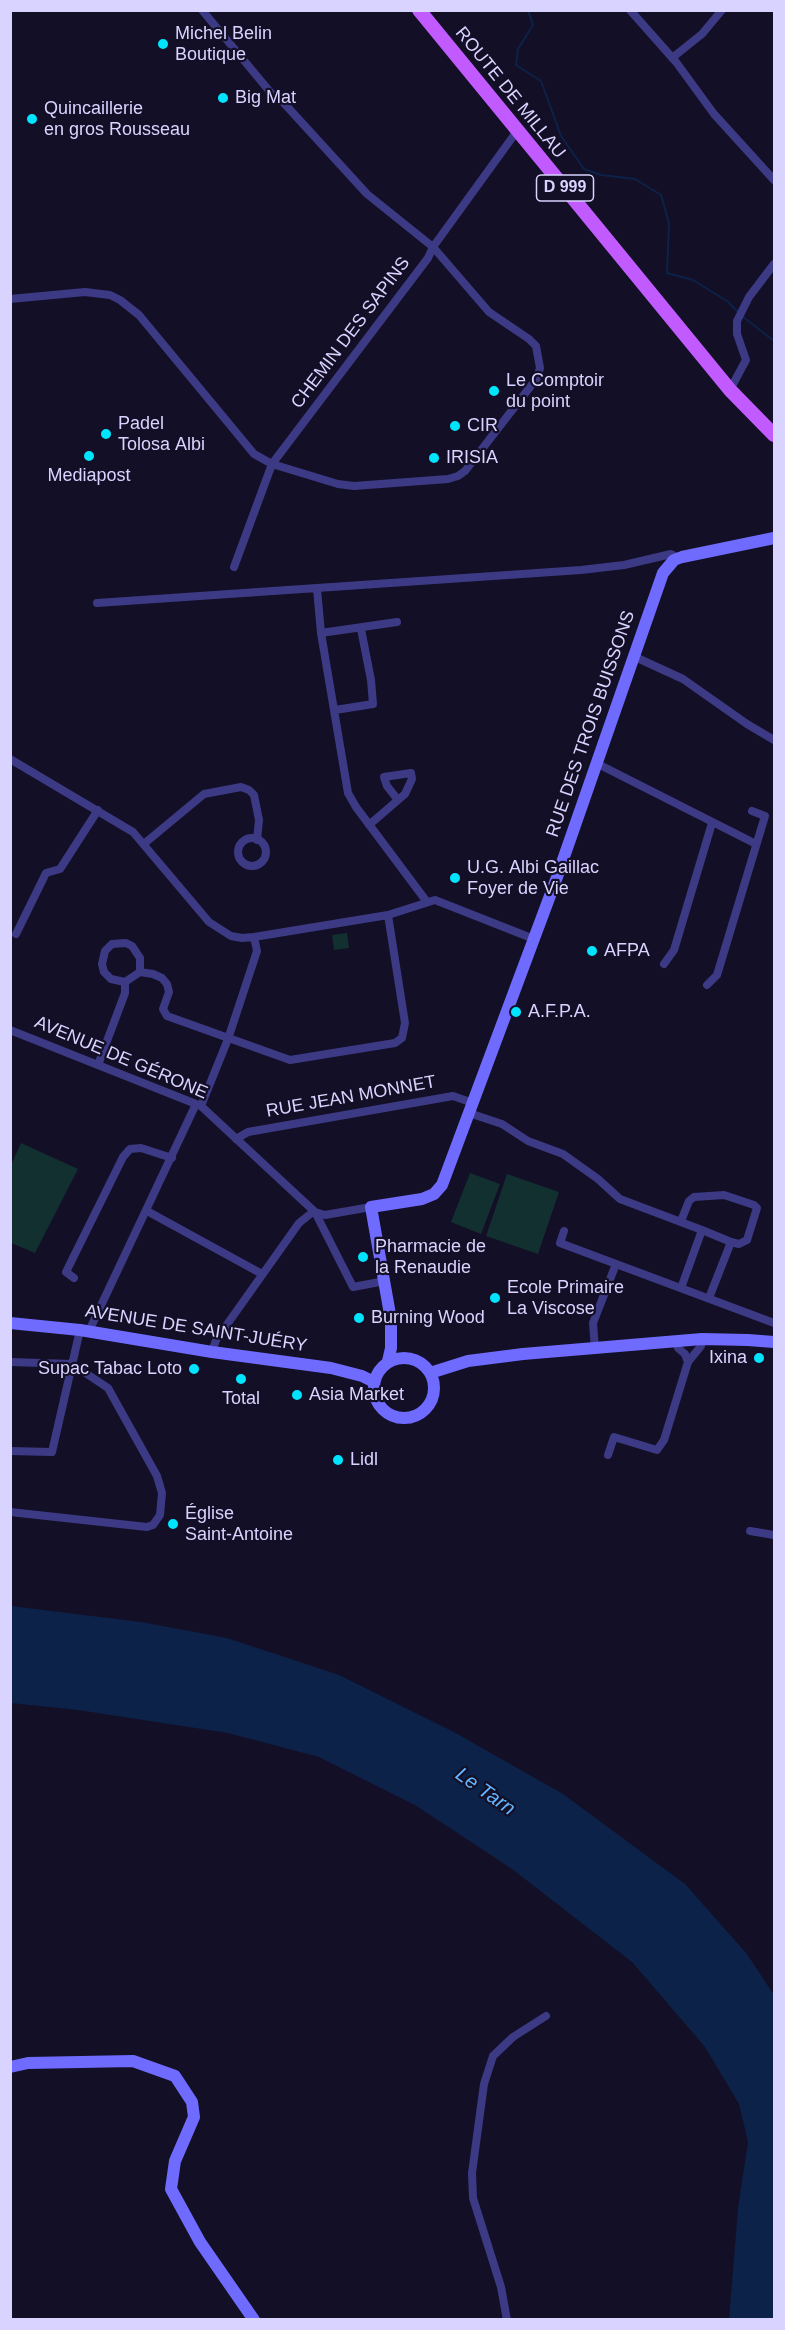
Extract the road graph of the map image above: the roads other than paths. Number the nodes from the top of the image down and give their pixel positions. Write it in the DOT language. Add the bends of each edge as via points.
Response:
graph roads {
  1 [pos="202,10"];
  2 [pos="419,10"];
  3 [pos="630,10"];
  4 [pos="722,10"];
  5 [pos="672,58"];
  6 [pos="517,131"];
  7 [pos="774,180"];
  8 [pos="433,247"];
  9 [pos="774,264"];
  10 [pos="10,299"];
  11 [pos="711,366"];
  12 [pos="732,386"];
  13 [pos="774,425"];
  14 [pos="774,435"];
  15 [pos="272,464"];
  16 [pos="772,539"];
  17 [pos="679,558"];
  18 [pos="649,560"];
  19 [pos="667,566"];
  20 [pos="234,567"];
  21 [pos="317,589"];
  22 [pos="97,603"];
  23 [pos="397,622"];
  24 [pos="361,629"];
  25 [pos="321,633"];
  26 [pos="633,656"];
  27 [pos="335,710"];
  28 [pos="774,740"];
  29 [pos="10,759"];
  30 [pos="596,763"];
  31 [pos="398,800"];
  32 [pos="98,810"];
  33 [pos="752,811"];
  34 [pos="712,823"];
  35 [pos="369,825"];
  36 [pos="257,840"];
  37 [pos="145,843"];
  38 [pos="756,844"];
  39 [pos="427,902"];
  40 [pos="388,915"];
  41 [pos="16,934"];
  42 [pos="254,937"];
  43 [pos="534,939"];
  44 [pos="664,964"];
  45 [pos="140,972"];
  46 [pos="125,982"];
  47 [pos="708,984"];
  48 [pos="10,1030"];
  49 [pos="228,1039"];
  50 [pos="98,1065"];
  51 [pos="199,1105"];
  52 [pos="471,1108"];
  53 [pos="236,1139"];
  54 [pos="172,1158"];
  55 [pos="371,1207"];
  56 [pos="147,1211"];
  57 [pos="314,1212"];
  58 [pos="681,1221"];
  59 [pos="702,1230"];
  60 [pos="564,1232"];
  61 [pos="731,1242"];
  62 [pos="616,1264"];
  63 [pos="262,1274"];
  64 [pos="74,1278"];
  65 [pos="385,1281"];
  66 [pos="681,1288"];
  67 [pos="709,1298"];
  68 [pos="391,1320"];
  69 [pos="10,1323"];
  70 [pos="774,1323"];
  71 [pos="85,1330"];
  72 [pos="702,1339"];
  73 [pos="677,1341"];
  74 [pos="774,1342"];
  75 [pos="595,1349"];
  76 [pos="212,1352"];
  77 [pos="388,1361"];
  78 [pos="418,1361"];
  79 [pos="10,1362"];
  80 [pos="688,1362"];
  81 [pos="72,1364"];
  82 [pos="430,1373"];
  83 [pos="374,1382"];
  84 [pos="10,1451"];
  85 [pos="608,1455"];
  86 [pos="10,1512"];
  87 [pos="750,1531"];
  88 [pos="774,1535"];
  89 [pos="546,2016"];
  90 [pos="10,2067"];
  91 [pos="254,2319"];
  92 [pos="507,2319"];
  1 -- 8 [label="street" via="271,93 367,194"];
  2 -- 6 [label="main road, ROUTE DE MILLAU / D 999"];
  3 -- 5 [label="street"];
  4 -- 5 [label="street"];
  5 -- 7 [label="street" via="714,114"];
  6 -- 8 [label="street, CHEMIN DES SAPINS"];
  6 -- 11 [label="main road, ROUTE DE MILLAU / D 999"];
  8 -- 15 [label="street, CHEMIN DES SAPINS"];
  8 -- 15 [label="street" via="489,312 536,346 540,368 537,378 458,476 354,486"];
  9 -- 12 [label="street" via="760,279 737,321 746,360"];
  10 -- 15 [label="street" via="95,292 120,300 139,315 247,448"];
  11 -- 12 [label="main road, ROUTE DE MILLAU / D 999"];
  11 -- 14 [label="main road, ROUTE DE MILLAU / D 999"];
  12 -- 13 [label="main road, ROUTE DE MILLAU / D 999"];
  15 -- 20 [label="street, CHEMIN DES SAPINS"];
  16 -- 17 [label="street"];
  17 -- 18 [label="street" via="671,554"];
  17 -- 19 [label="street"];
  18 -- 19 [label="street"];
  18 -- 21 [label="street" via="581,570"];
  19 -- 26 [label="street, RUE DES TROIS BUISSONS"];
  21 -- 22 [label="street"];
  21 -- 25 [label="street"];
  23 -- 24 [label="street"];
  24 -- 25 [label="street"];
  24 -- 27 [label="street" via="373,704"];
  25 -- 27 [label="street"];
  26 -- 28 [label="street" via="683,679"];
  26 -- 30 [label="street, RUE DES TROIS BUISSONS"];
  27 -- 35 [label="street" via="348,793"];
  29 -- 32 [label="street"];
  30 -- 34 [label="street"];
  30 -- 43 [label="street, RUE DES TROIS BUISSONS"];
  31 -- 35 [label="street"];
  32 -- 37 [label="street"];
  32 -- 41 [label="street" via="60,869 46,873"];
  33 -- 38 [label="street" via="765,816"];
  34 -- 38 [label="street"];
  34 -- 44 [label="street" via="674,950"];
  35 -- 39 [label="street"];
  36 -- 37 [label="street" via="259,820 254,795 241,787 204,794"];
  37 -- 42 [label="street" via="209,922 231,936"];
  38 -- 47 [label="street" via="717,975"];
  39 -- 40 [label="street"];
  39 -- 43 [label="street" via="435,900"];
  40 -- 42 [label="street"];
  40 -- 49 [label="street" via="405,1023 402,1038 394,1043 290,1060"];
  42 -- 49 [label="street" via="257,951"];
  43 -- 52 [label="street, RUE DES TROIS BUISSONS"];
  45 -- 46 [label="street"];
  45 -- 46 [label="street" via="140,958 132,946 112,944 105,951 104,972 111,979"];
  45 -- 49 [label="street" via="162,978 167,984 169,992 163,1010 167,1016"];
  46 -- 50 [label="street" via="125,993"];
  48 -- 50 [label="street, AVENUE DE GÉRONE"];
  49 -- 51 [label="street"];
  50 -- 51 [label="street, AVENUE DE GÉRONE"];
  51 -- 53 [label="street, AVENUE DE GÉRONE"];
  51 -- 54 [label="street"];
  52 -- 53 [label="street, RUE JEAN MONNET" via="453,1096 248,1132"];
  52 -- 55 [label="street, RUE DES TROIS BUISSONS" via="442,1185 434,1194"];
  52 -- 58 [label="street, RUE JEAN MONNET" via="528,1141 563,1155 620,1199"];
  53 -- 57 [label="street, AVENUE DE GÉRONE"];
  54 -- 56 [label="street"];
  54 -- 64 [label="street" via="141,1148 130,1149 123,1157 66,1272"];
  55 -- 57 [label="street" via="326,1215"];
  55 -- 65 [label="street"];
  56 -- 63 [label="street"];
  56 -- 71 [label="street"];
  57 -- 63 [label="street" via="299,1223"];
  57 -- 65 [label="street, AVENUE DE GÉRONE" via="353,1287"];
  58 -- 59 [label="street, RUE JEAN MONNET"];
  58 -- 61 [label="street" via="694,1197 723,1195 754,1205 758,1211 747,1240"];
  59 -- 61 [label="street, RUE JEAN MONNET"];
  59 -- 66 [label="street"];
  60 -- 62 [label="street" via="560,1243"];
  61 -- 67 [label="street"];
  62 -- 66 [label="street"];
  62 -- 75 [label="street" via="593,1323"];
  63 -- 76 [label="street" via="216,1340"];
  65 -- 68 [label="street"];
  66 -- 67 [label="street"];
  67 -- 70 [label="street"];
  68 -- 77 [label="street" via="392,1348"];
  68 -- 78 [label="street" via="396,1341"];
  69 -- 71 [label="street, AVENUE DE SAINT-JUÉRY"];
  71 -- 76 [label="street, AVENUE DE SAINT-JUÉRY"];
  71 -- 81 [label="street"];
  72 -- 73 [label="street"];
  72 -- 74 [label="street"];
  72 -- 80 [label="street"];
  73 -- 75 [label="street"];
  73 -- 80 [label="street"];
  75 -- 82 [label="street" via="468,1360"];
  76 -- 83 [label="street, AVENUE DE SAINT-JUÉRY" via="347,1371"];
  77 -- 78 [label="street"];
  77 -- 83 [label="street"];
  78 -- 82 [label="street"];
  79 -- 81 [label="street"];
  80 -- 85 [label="street" via="664,1440 657,1450 614,1437"];
  81 -- 84 [label="street" via="52,1452"];
  81 -- 86 [label="street" via="108,1388 157,1476 162,1493 160,1515 147,1527"];
  82 -- 83 [label="street" via="434,1391 431,1401 426,1409 410,1418 384,1411 375,1397"];
  87 -- 88 [label="street"];
  89 -- 92 [label="street" via="513,2037 493,2056 484,2084 473,2198"];
  90 -- 91 [label="street" via="28,2063 133,2061 175,2076 192,2102 194,2117 175,2161 171,2189 200,2242"];
}
